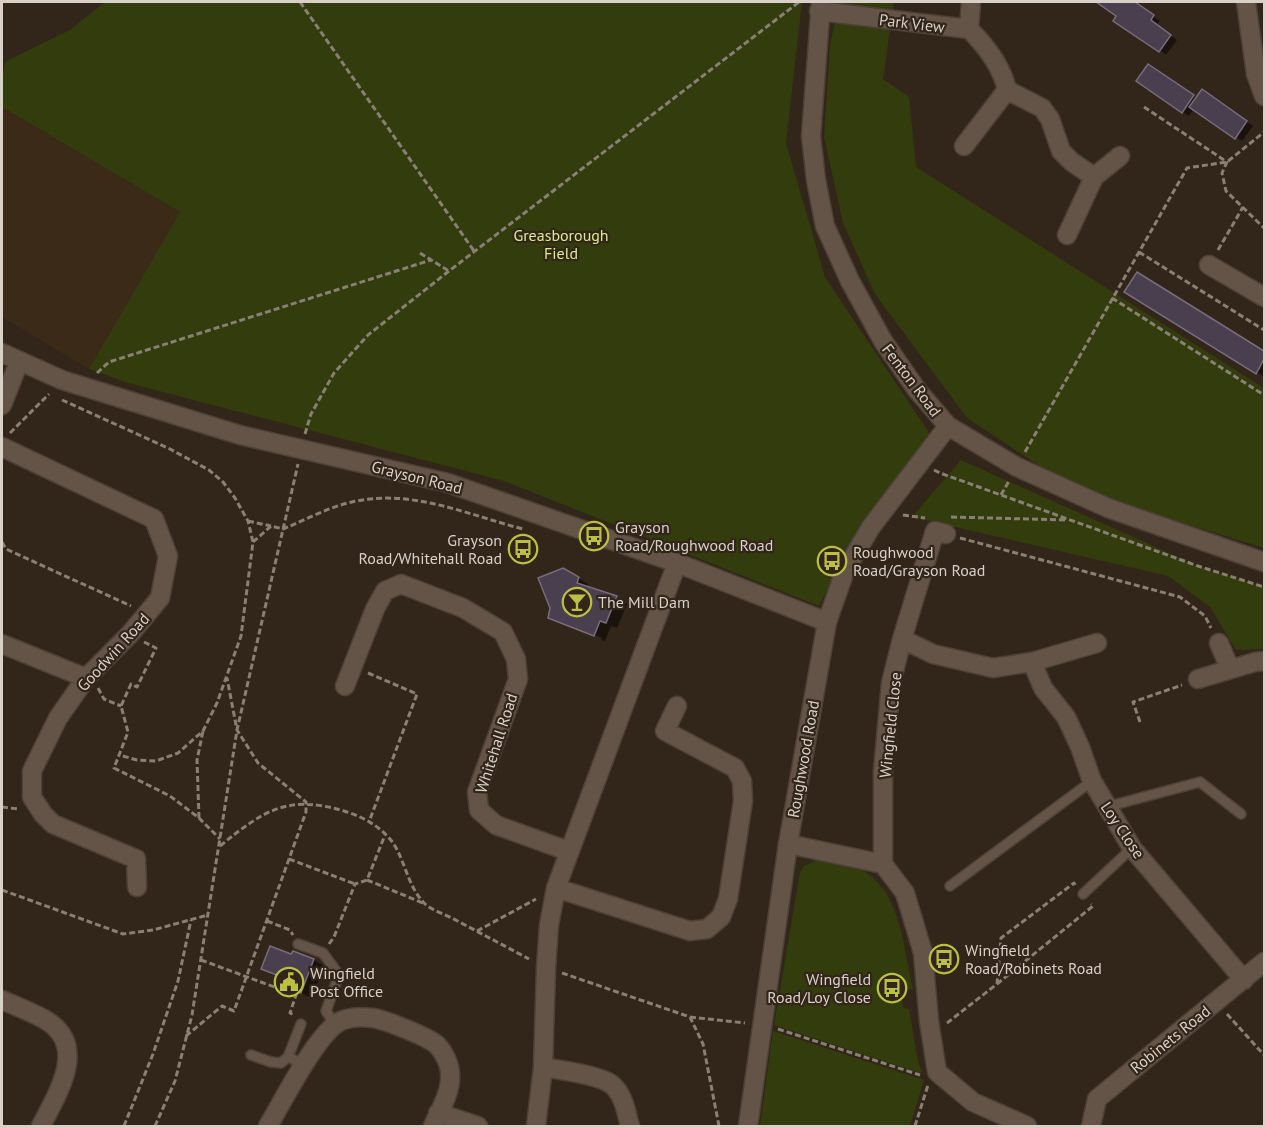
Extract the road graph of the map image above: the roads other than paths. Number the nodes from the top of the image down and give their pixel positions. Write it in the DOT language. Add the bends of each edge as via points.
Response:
graph roads {
  1 [pos="971,2"];
  2 [pos="1246,2"];
  3 [pos="820,6"];
  4 [pos="969,29"];
  5 [pos="1007,90"];
  6 [pos="1264,96"];
  7 [pos="964,146"];
  8 [pos="1120,156"];
  9 [pos="1094,177"];
  10 [pos="1067,235"];
  11 [pos="1209,265"];
  12 [pos="1264,297"];
  13 [pos="2,353"];
  14 [pos="19,362"];
  15 [pos="2,405"];
  16 [pos="948,426"];
  17 [pos="5,441"];
  18 [pos="940,527"];
  19 [pos="1264,562"];
  20 [pos="678,563"];
  21 [pos="827,622"];
  22 [pos="902,639"];
  23 [pos="1096,643"];
  24 [pos="1219,643"];
  25 [pos="2,644"];
  26 [pos="1264,661"];
  27 [pos="1032,662"];
  28 [pos="1230,669"];
  29 [pos="86,678"];
  30 [pos="1198,679"];
  31 [pos="345,686"];
  32 [pos="677,706"];
  33 [pos="1092,781"];
  34 [pos="1106,807"];
  35 [pos="1241,814"];
  36 [pos="788,844"];
  37 [pos="1132,848"];
  38 [pos="568,851"];
  39 [pos="883,864"];
  40 [pos="950,886"];
  41 [pos="137,887"];
  42 [pos="556,888"];
  43 [pos="1083,894"];
  44 [pos="298,944"];
  45 [pos="1264,962"];
  46 [pos="1244,980"];
  47 [pos="2,1000"];
  48 [pos="300,1021"];
  49 [pos="335,1024"];
  50 [pos="251,1055"];
  51 [pos="296,1061"];
  52 [pos="543,1067"];
  53 [pos="435,1120"];
  54 [pos="41,1126"];
  55 [pos="268,1126"];
  56 [pos="478,1126"];
  57 [pos="537,1126"];
  58 [pos="630,1126"];
  59 [pos="748,1126"];
  60 [pos="1027,1126"];
  61 [pos="1090,1126"];
  1 -- 4 [label="street, Park View"];
  2 -- 6 [label="street" via="1256,74"];
  3 -- 4 [label="street, Park View"];
  3 -- 16 [label="street, Fenton Road" via="811,136 825,226 883,341"];
  4 -- 5 [label="street, Park View" via="997,64"];
  5 -- 7 [label="street"];
  5 -- 9 [label="street" via="1042,108 1061,151"];
  8 -- 9 [label="street"];
  9 -- 10 [label="street"];
  11 -- 12 [label="street"];
  13 -- 14 [label="street, Grayson Road"];
  14 -- 15 [label="street"];
  14 -- 20 [label="street, Grayson Road" via="83,387 240,435 448,483"];
  16 -- 19 [label="street, Fenton Road" via="1017,467 1108,508"];
  16 -- 21 [label="street, Roughwood Road" via="871,527 845,571"];
  17 -- 29 [label="street, Goodwin Road" via="154,519 168,555 160,598"];
  18 -- 22 [label="street, Wingfield Close"];
  20 -- 21 [label="street, Grayson Road"];
  20 -- 38 [label="street"];
  21 -- 36 [label="street, Roughwood Road"];
  22 -- 27 [label="street" via="933,654 993,668"];
  22 -- 39 [label="street, Wingfield Close" via="891,683 884,760"];
  23 -- 27 [label="street"];
  24 -- 28 [label="street"];
  25 -- 29 [label="street"];
  26 -- 28 [label="street"];
  27 -- 33 [label="street, Loy Close" via="1043,688 1066,717"];
  28 -- 30 [label="street"];
  29 -- 41 [label="street, Goodwin Road" via="58,718 32,771 32,796 53,824 136,859"];
  31 -- 38 [label="street, Whitehall Road" via="375,609 385,591 401,584 463,608 503,632 516,659 518,679 477,792 479,810 496,825"];
  32 -- 42 [label="street" via="665,731 735,768 742,781 743,801 728,899 721,917 707,929 690,931"];
  33 -- 34 [label="street, Loy Close"];
  33 -- 40 [label="lane"];
  34 -- 35 [label="lane" via="1200,782"];
  34 -- 37 [label="street, Loy Close"];
  36 -- 39 [label="street"];
  36 -- 59 [label="street, Roughwood Road"];
  37 -- 43 [label="lane"];
  37 -- 46 [label="street, Loy Close"];
  38 -- 42 [label="street"];
  39 -- 60 [label="street" via="905,893 923,953 937,1072 973,1102"];
  42 -- 52 [label="street" via="549,926"];
  44 -- 49 [label="lane" via="323,953 339,975 326,1011"];
  45 -- 46 [label="street, Robinets Road"];
  46 -- 61 [label="street, Robinets Road" via="1097,1099"];
  47 -- 54 [label="street" via="47,1020 62,1035 69,1054 65,1078"];
  48 -- 51 [label="lane"];
  49 -- 51 [label="street"];
  49 -- 53 [label="street" via="373,1018 436,1044 448,1063 450,1075"];
  50 -- 51 [label="lane" via="271,1062"];
  51 -- 55 [label="street"];
  52 -- 57 [label="street"];
  52 -- 58 [label="street" via="611,1084 623,1101"];
  53 -- 56 [label="street"];
}
